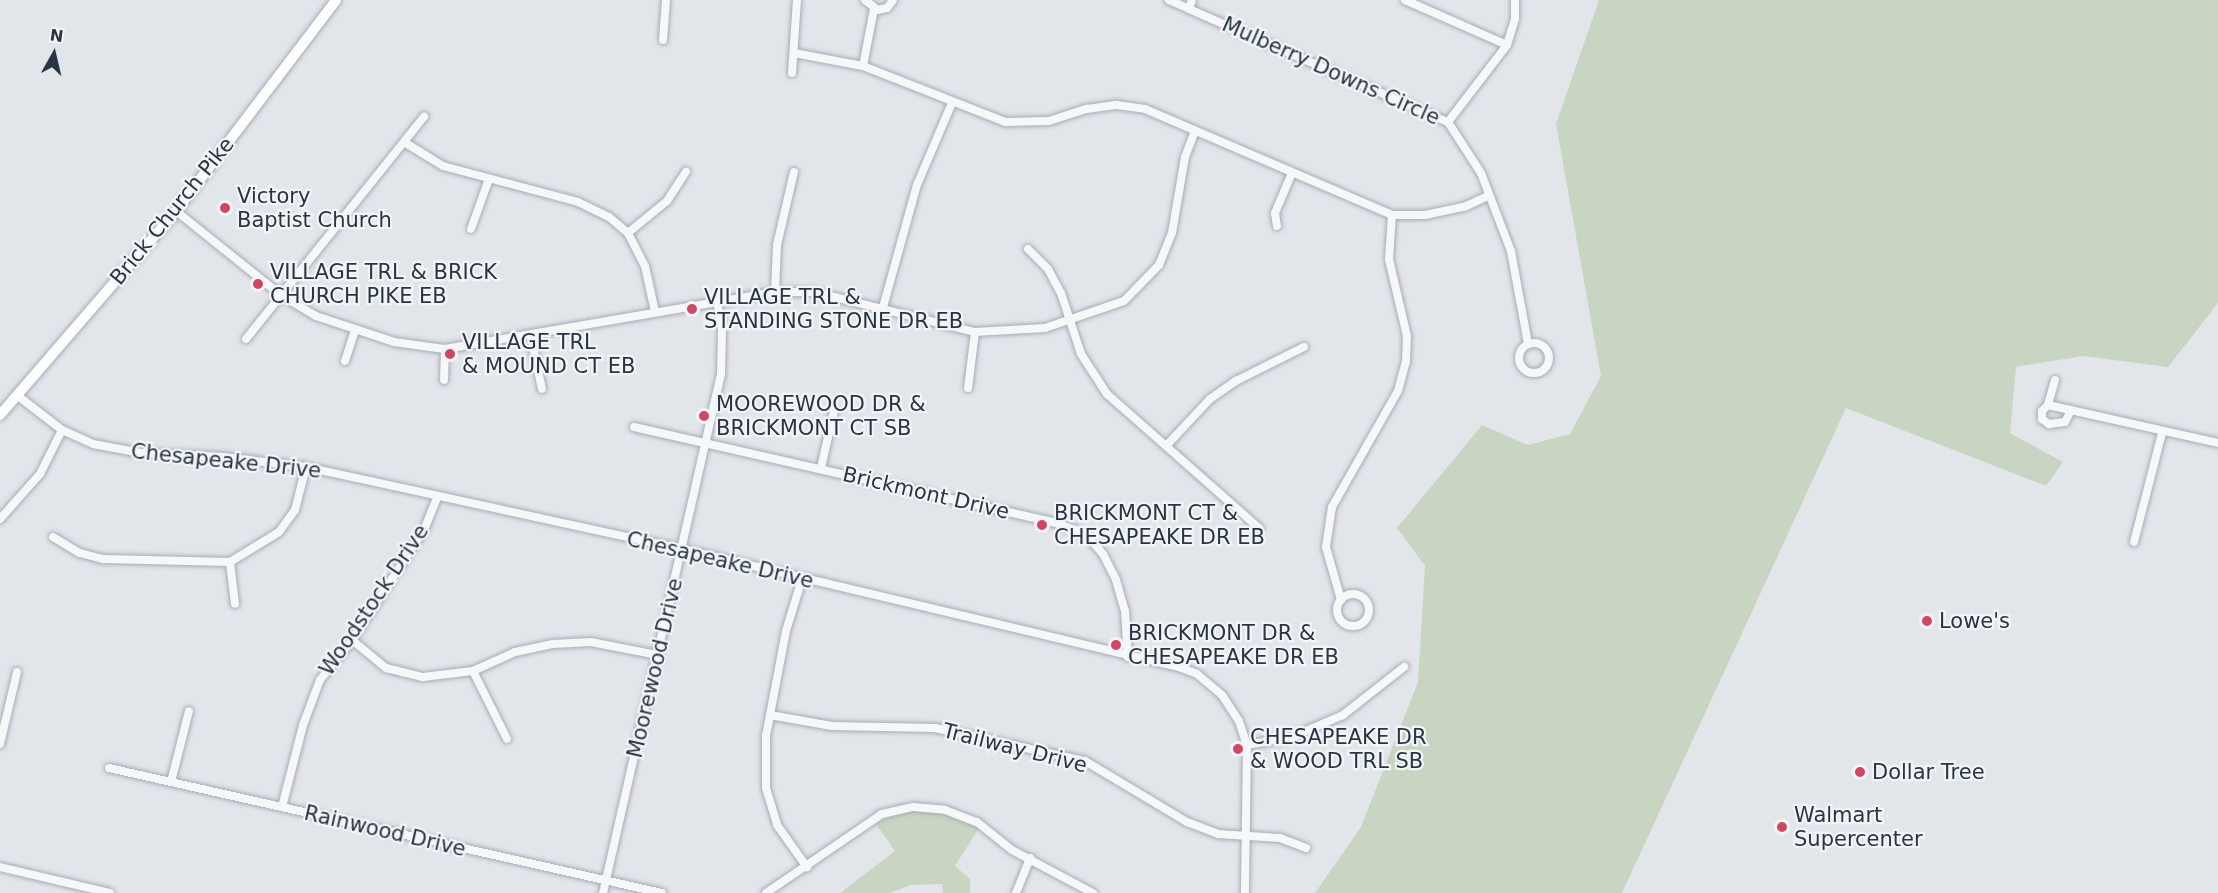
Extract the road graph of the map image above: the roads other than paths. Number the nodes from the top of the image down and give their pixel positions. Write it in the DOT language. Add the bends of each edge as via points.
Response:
graph roads {
  1 [pos="336,0"];
  2 [pos="666,0"];
  3 [pos="797,0"];
  4 [pos="865,0"];
  5 [pos="893,0"];
  6 [pos="1169,0"];
  7 [pos="1405,0"];
  8 [pos="1515,0"];
  9 [pos="1190,4"];
  10 [pos="874,9"];
  11 [pos="663,40"];
  12 [pos="1507,45"];
  13 [pos="794,53"];
  14 [pos="863,66"];
  15 [pos="792,73"];
  16 [pos="952,103"];
  17 [pos="424,117"];
  18 [pos="1448,122"];
  19 [pos="1195,131"];
  20 [pos="404,142"];
  21 [pos="686,172"];
  22 [pos="794,172"];
  23 [pos="1292,173"];
  24 [pos="489,179"];
  25 [pos="1488,196"];
  26 [pos="176,211"];
  27 [pos="1392,214"];
  28 [pos="1277,226"];
  29 [pos="471,229"];
  30 [pos="628,233"];
  31 [pos="1028,249"];
  32 [pos="775,292"];
  33 [pos="281,295"];
  34 [pos="717,300"];
  35 [pos="882,311"];
  36 [pos="655,312"];
  37 [pos="1070,320"];
  38 [pos="355,330"];
  39 [pos="975,332"];
  40 [pos="531,337"];
  41 [pos="246,339"];
  42 [pos="1528,344"];
  43 [pos="1304,347"];
  44 [pos="445,349"];
  45 [pos="345,361"];
  46 [pos="444,380"];
  47 [pos="2055,380"];
  48 [pos="968,388"];
  49 [pos="542,389"];
  50 [pos="18,396"];
  51 [pos="2048,405"];
  52 [pos="834,411"];
  53 [pos="2070,412"];
  54 [pos="0,415"];
  55 [pos="634,427"];
  56 [pos="62,430"];
  57 [pos="2162,433"];
  58 [pos="706,443"];
  59 [pos="2218,443"];
  60 [pos="1166,446"];
  61 [pos="306,467"];
  62 [pos="820,468"];
  63 [pos="437,497"];
  64 [pos="0,519"];
  65 [pos="1259,528"];
  66 [pos="53,537"];
  67 [pos="2134,542"];
  68 [pos="682,549"];
  69 [pos="230,562"];
  70 [pos="802,579"];
  71 [pos="1341,600"];
  72 [pos="235,604"];
  73 [pos="352,640"];
  74 [pos="657,655"];
  75 [pos="1128,657"];
  76 [pos="1404,667"];
  77 [pos="473,671"];
  78 [pos="17,672"];
  79 [pos="189,711"];
  80 [pos="770,715"];
  81 [pos="507,739"];
  82 [pos="0,744"];
  83 [pos="1247,745"];
  84 [pos="109,768"];
  85 [pos="171,782"];
  86 [pos="282,807"];
  87 [pos="1244,837"];
  88 [pos="1306,848"];
  89 [pos="1030,858"];
  90 [pos="0,867"];
  91 [pos="807,867"];
  92 [pos="606,881"];
  93 [pos="110,893"];
  94 [pos="603,893"];
  95 [pos="662,893"];
  96 [pos="766,893"];
  97 [pos="1016,893"];
  98 [pos="1093,893"];
  99 [pos="1245,893"];
  1 -- 26 [label="main road, Brick Church Pike"];
  2 -- 11 [label="street"];
  3 -- 13 [label="street"];
  4 -- 10 [label="street"];
  5 -- 10 [label="street" via="887,8"];
  6 -- 9 [label="street, Mulberry Downs Circle"];
  7 -- 12 [label="street"];
  8 -- 12 [label="street, Mulberry Downs Circle" via="1515,19"];
  9 -- 18 [label="street, Mulberry Downs Circle"];
  10 -- 14 [label="street"];
  12 -- 18 [label="street, Mulberry Downs Circle"];
  13 -- 14 [label="street"];
  13 -- 15 [label="street"];
  14 -- 16 [label="street"];
  16 -- 19 [label="street" via="988,118 1026,124 1117,105 1145,109"];
  16 -- 35 [label="street" via="917,185"];
  17 -- 20 [label="street"];
  18 -- 25 [label="street" via="1481,173"];
  19 -- 23 [label="street"];
  19 -- 37 [label="street" via="1185,157 1172,233 1159,265 1124,301"];
  20 -- 24 [label="street" via="443,166"];
  20 -- 33 [label="street"];
  21 -- 30 [label="street" via="667,201"];
  22 -- 32 [label="street" via="777,245"];
  23 -- 27 [label="street"];
  23 -- 28 [label="street" via="1275,213"];
  24 -- 29 [label="street"];
  24 -- 30 [label="street" via="578,202"];
  25 -- 27 [label="street" via="1464,207 1425,215"];
  25 -- 42 [label="street" via="1519,281"];
  26 -- 33 [label="street"];
  26 -- 50 [label="main road, Brick Church Pike"];
  27 -- 71 [label="street" via="1389,259 1407,336 1406,362 1383,423 1332,507 1326,547"];
  30 -- 36 [label="street" via="645,266"];
  31 -- 37 [label="street" via="1048,269"];
  32 -- 34 [label="street"];
  32 -- 35 [label="street" via="814,292"];
  33 -- 38 [label="street" via="316,316"];
  33 -- 41 [label="street"];
  34 -- 36 [label="street"];
  34 -- 58 [label="street, Moorewood Drive" via="722,329 720,374"];
  35 -- 39 [label="street"];
  36 -- 40 [label="street"];
  37 -- 39 [label="street" via="1045,328"];
  37 -- 60 [label="street" via="1081,354 1107,394"];
  38 -- 44 [label="street" via="394,342"];
  38 -- 45 [label="street"];
  39 -- 48 [label="street"];
  40 -- 44 [label="street"];
  40 -- 49 [label="street"];
  43 -- 60 [label="street" via="1236,381 1210,399"];
  44 -- 46 [label="street"];
  47 -- 51 [label="street"];
  50 -- 54 [label="main road, Brick Church Pike"];
  50 -- 56 [label="street, Chesapeake Drive"];
  51 -- 53 [label="street"];
  51 -- 53 [label="street" via="2042,411 2042,419 2049,424 2065,422"];
  52 -- 62 [label="street"];
  53 -- 57 [label="street"];
  55 -- 58 [label="street, Brickmont Drive"];
  56 -- 61 [label="street, Chesapeake Drive" via="93,444 141,453"];
  56 -- 64 [label="street" via="40,474"];
  57 -- 59 [label="street"];
  57 -- 67 [label="street"];
  58 -- 62 [label="street, Brickmont Drive"];
  58 -- 68 [label="street, Moorewood Drive"];
  60 -- 65 [label="street"];
  61 -- 63 [label="street, Chesapeake Drive"];
  61 -- 69 [label="street" via="295,510 279,532"];
  62 -- 75 [label="street, Brickmont Drive" via="1053,522 1090,539 1116,580 1125,611"];
  63 -- 68 [label="street, Chesapeake Drive"];
  63 -- 73 [label="street, Woodstock Drive" via="424,530"];
  66 -- 69 [label="street" via="80,553 104,559"];
  68 -- 70 [label="street, Chesapeake Drive"];
  68 -- 74 [label="street, Moorewood Drive"];
  69 -- 72 [label="street"];
  70 -- 75 [label="street, Chesapeake Drive"];
  70 -- 80 [label="street" via="786,631"];
  73 -- 77 [label="street" via="386,668 423,677"];
  73 -- 86 [label="street, Woodstock Drive" via="320,680 303,725"];
  74 -- 77 [label="street" via="591,642 554,644 515,652"];
  74 -- 92 [label="street, Moorewood Drive"];
  75 -- 83 [label="street, Chesapeake Drive" via="1179,667 1204,679 1232,708"];
  76 -- 83 [label="street" via="1343,715 1292,737"];
  77 -- 81 [label="street"];
  78 -- 82 [label="street"];
  79 -- 85 [label="street"];
  80 -- 87 [label="street, Trailway Drive" via="832,726 935,728 1085,761 1187,822 1218,834"];
  80 -- 91 [label="street" via="766,788 777,825"];
  83 -- 87 [label="street, Chesapeake Drive"];
  84 -- 85 [label="street, Rainwood Drive"];
  85 -- 86 [label="street, Rainwood Drive"];
  86 -- 92 [label="street, Rainwood Drive"];
  87 -- 88 [label="street, Trailway Drive" via="1280,838"];
  87 -- 99 [label="street, Chesapeake Drive"];
  89 -- 91 [label="street" via="1012,850 977,822 945,810 913,807 882,814"];
  89 -- 97 [label="street"];
  89 -- 98 [label="street"];
  90 -- 93 [label="street"];
  91 -- 96 [label="street"];
  92 -- 94 [label="street, Moorewood Drive"];
  92 -- 95 [label="street, Rainwood Drive"];
}
